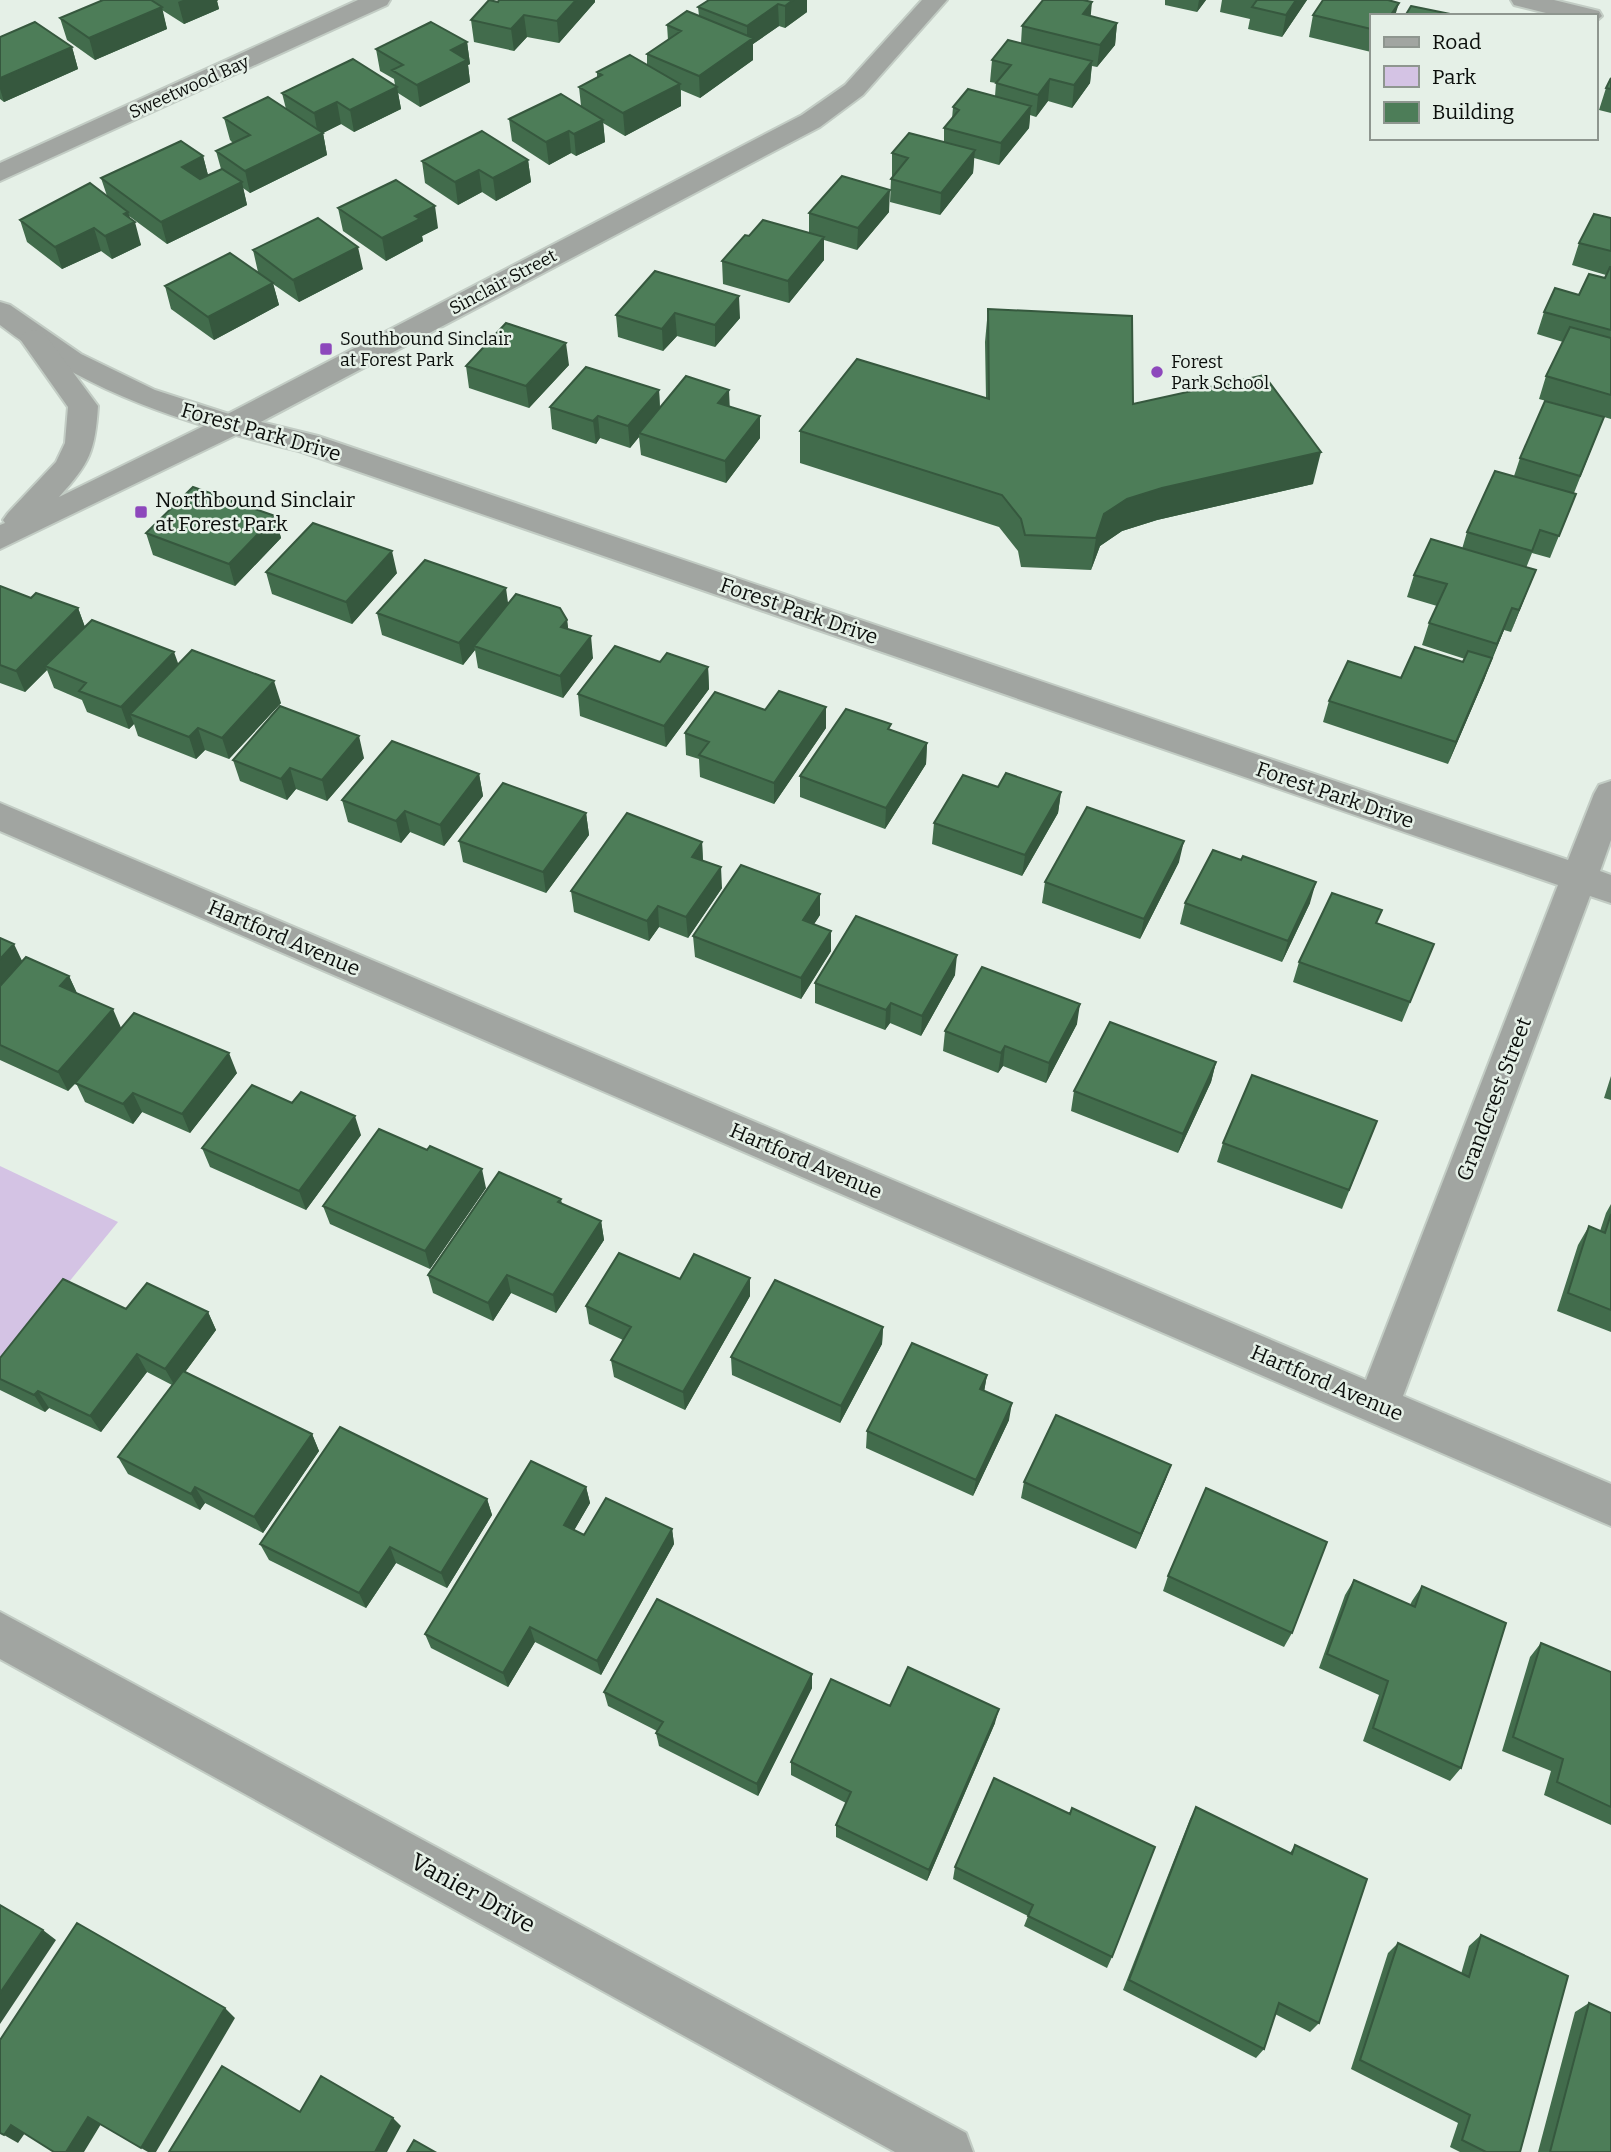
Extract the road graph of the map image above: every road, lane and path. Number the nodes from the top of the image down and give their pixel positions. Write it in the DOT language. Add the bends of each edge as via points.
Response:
graph roads {
  1 [pos="378,0"];
  2 [pos="935,0"];
  3 [pos="1523,0"];
  4 [pos="1584,14"];
  5 [pos="0,173"];
  6 [pos="0,311"];
  7 [pos="34,340"];
  8 [pos="229,426"];
  9 [pos="2,537"];
  10 [pos="1611,793"];
  11 [pos="0,816"];
  12 [pos="1595,884"];
  13 [pos="1378,1405"];
  14 [pos="1611,1505"];
  15 [pos="0,1634"];
  16 [pos="947,2152"];
  1 -- 5 [label="street, Sweetwood Bay"];
  2 -- 8 [label="street, Sinclair Street" via="854,90 811,121"];
  3 -- 4 [label="street"];
  6 -- 7 [label="street, Forest Park Drive"];
  7 -- 8 [label="street, Forest Park Drive" via="114,385"];
  7 -- 9 [label="street" via="83,406 80,443 69,467"];
  8 -- 9 [label="street, Sinclair Street"];
  8 -- 12 [label="street, Forest Park Drive" via="307,443"];
  10 -- 12 [label="street, Grandcrest Street"];
  11 -- 13 [label="street, Hartford Avenue"];
  12 -- 13 [label="street, Grandcrest Street"];
  13 -- 14 [label="street, Hartford Avenue"];
  15 -- 16 [label="street, Vanier Drive"];
}
